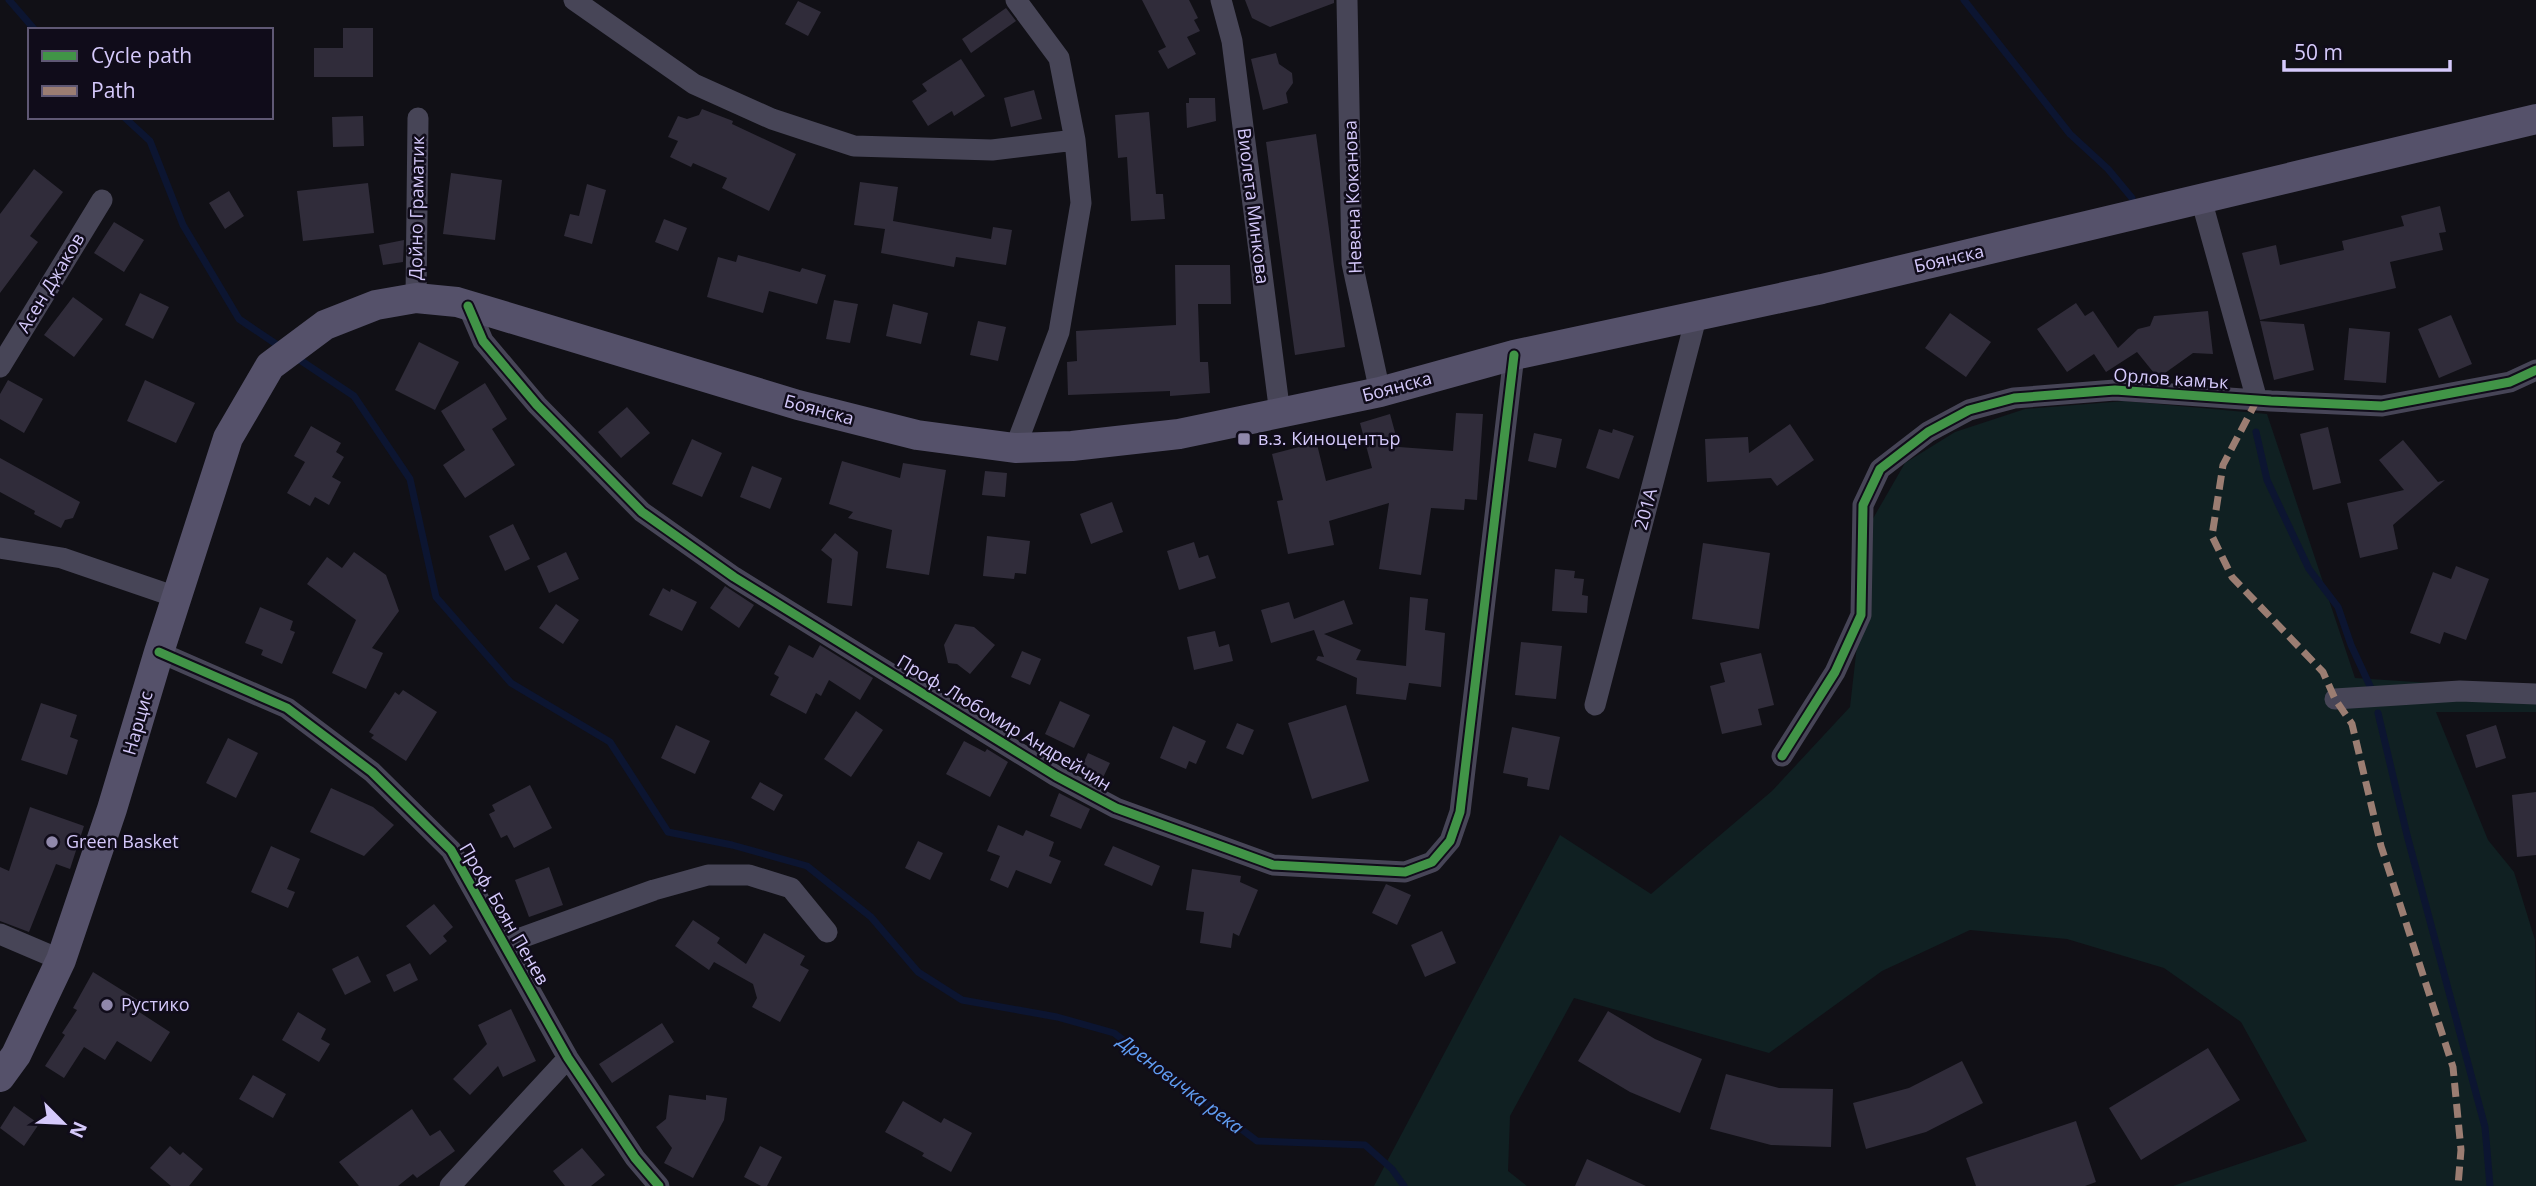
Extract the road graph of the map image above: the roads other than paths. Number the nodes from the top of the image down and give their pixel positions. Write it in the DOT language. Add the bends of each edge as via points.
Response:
graph roads {
  1 [pos="574,0"];
  2 [pos="1016,0"];
  3 [pos="1221,0"];
  4 [pos="1348,0"];
  5 [pos="418,118"];
  6 [pos="2536,119"];
  7 [pos="1076,140"];
  8 [pos="2201,199"];
  9 [pos="102,200"];
  10 [pos="415,298"];
  11 [pos="468,306"];
  12 [pos="1698,314"];
  13 [pos="1514,355"];
  14 [pos="270,366"];
  15 [pos="0,367"];
  16 [pos="2536,370"];
  17 [pos="1380,392"];
  18 [pos="2257,400"];
  19 [pos="1280,414"];
  20 [pos="1015,448"];
  21 [pos="0,548"];
  22 [pos="176,597"];
  23 [pos="159,652"];
  24 [pos="2536,694"];
  25 [pos="2335,699"];
  26 [pos="1595,705"];
  27 [pos="1782,756"];
  28 [pos="827,932"];
  29 [pos="0,934"];
  30 [pos="504,944"];
  31 [pos="61,960"];
  32 [pos="568,1058"];
  33 [pos="0,1077"];
  34 [pos="450,1186"];
  35 [pos="659,1186"];
  1 -- 7 [label="street" via="694,84 772,119 854,146 992,150"];
  2 -- 7 [label="street" via="1059,58"];
  3 -- 19 [label="street, Виолета Минкова" via="1232,41"];
  4 -- 17 [label="street, Невена Коканова" via="1352,263"];
  5 -- 10 [label="street, Дойно Граматик"];
  6 -- 8 [label="main road, Боянска"];
  7 -- 20 [label="street" via="1081,204 1059,332"];
  8 -- 12 [label="main road, Боянска"];
  8 -- 18 [label="street"];
  9 -- 15 [label="street, Асен Джаков"];
  10 -- 11 [label="main road, Боянска"];
  10 -- 14 [label="main road, Боянска" via="376,305 325,325"];
  11 -- 13 [label="street, Проф. Любомир Андрейчин" via="483,341 537,405 642,512 734,577 1056,776 1116,808 1273,865 1405,872 1432,862 1450,841 1460,812"];
  11 -- 20 [label="main road, Боянска" via="798,405 917,435"];
  12 -- 13 [label="main road, Боянска"];
  12 -- 26 [label="street, 201А"];
  13 -- 17 [label="main road, Боянска"];
  14 -- 22 [label="main road, Нарцис" via="228,438"];
  16 -- 18 [label="street, Орлов камък" via="2510,382 2382,406"];
  17 -- 19 [label="main road, Боянска"];
  18 -- 27 [label="street, Орлов камък" via="2115,390 2063,393 2014,398 1969,410 1928,432 1880,468 1863,505 1861,615 1835,672"];
  19 -- 20 [label="main road, Боянска" via="1179,434"];
  21 -- 22 [label="street" via="62,558"];
  22 -- 23 [label="main road, Нарцис"];
  23 -- 30 [label="street, Проф. Боян Пенев" via="286,708 372,772 451,850"];
  23 -- 31 [label="main road, Нарцис"];
  24 -- 25 [label="street" via="2460,691"];
  28 -- 30 [label="street" via="790,888 749,875 708,875"];
  29 -- 31 [label="street"];
  30 -- 32 [label="street, Проф. Боян Пенев"];
  31 -- 33 [label="main road, Нарцис" via="16,1055"];
  32 -- 34 [label="street"];
  32 -- 35 [label="street, Проф. Боян Пенев"];
}
